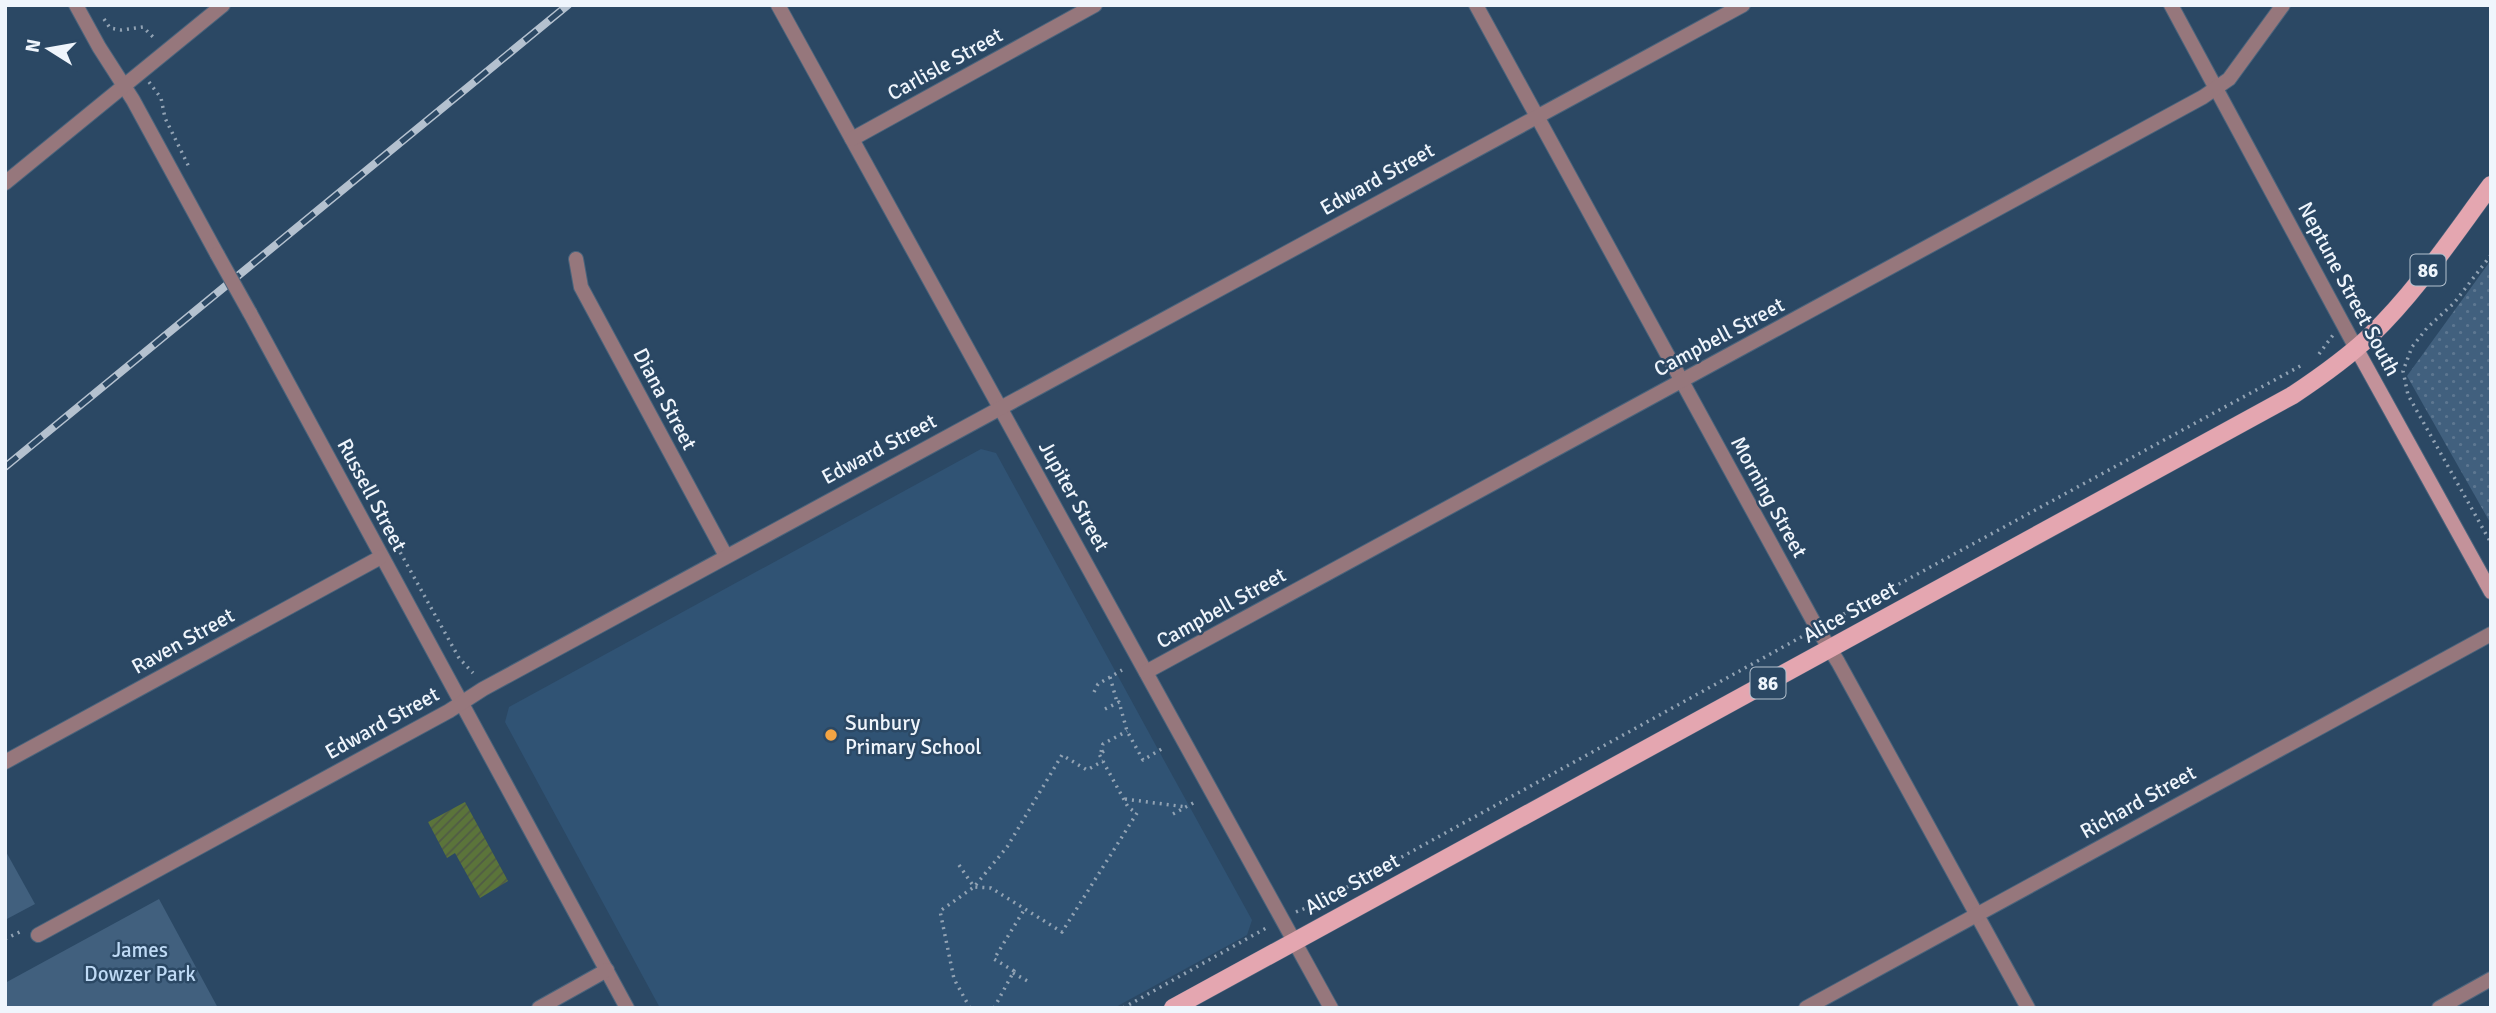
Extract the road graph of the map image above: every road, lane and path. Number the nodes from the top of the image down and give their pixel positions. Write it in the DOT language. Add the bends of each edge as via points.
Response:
graph roads {
  1 [pos="76,5"];
  2 [pos="223,5"];
  3 [pos="778,5"];
  4 [pos="1095,5"];
  5 [pos="1476,5"];
  6 [pos="1743,5"];
  7 [pos="2171,5"];
  8 [pos="2283,5"];
  9 [pos="100,12"];
  10 [pos="155,39"];
  11 [pos="141,72"];
  12 [pos="124,86"];
  13 [pos="2217,89"];
  14 [pos="1536,117"];
  15 [pos="852,139"];
  16 [pos="190,167"];
  17 [pos="5,183"];
  18 [pos="2491,185"];
  19 [pos="2491,254"];
  20 [pos="576,259"];
  21 [pos="2344,324"];
  22 [pos="2356,348"];
  23 [pos="1681,381"];
  24 [pos="1000,408"];
  25 [pos="2491,543"];
  26 [pos="726,556"];
  27 [pos="382,557"];
  28 [pos="2491,592"];
  29 [pos="1830,622"];
  30 [pos="2491,634"];
  31 [pos="1804,635"];
  32 [pos="1830,649"];
  33 [pos="1122,670"];
  34 [pos="1146,672"];
  35 [pos="1110,677"];
  36 [pos="1094,692"];
  37 [pos="461,703"];
  38 [pos="1117,703"];
  39 [pos="1105,709"];
  40 [pos="1127,731"];
  41 [pos="1165,747"];
  42 [pos="1103,761"];
  43 [pos="5,762"];
  44 [pos="1124,799"];
  45 [pos="1195,802"];
  46 [pos="1186,807"];
  47 [pos="1173,814"];
  48 [pos="959,865"];
  49 [pos="974,887"];
  50 [pos="1024,909"];
  51 [pos="1300,910"];
  52 [pos="1977,914"];
  53 [pos="1266,929"];
  54 [pos="38,935"];
  55 [pos="1295,941"];
  56 [pos="607,970"];
  57 [pos="1013,973"];
  58 [pos="2491,979"];
  59 [pos="1031,983"];
  60 [pos="540,1008"];
  61 [pos="628,1008"];
  62 [pos="970,1008"];
  63 [pos="994,1008"];
  64 [pos="1123,1008"];
  65 [pos="1173,1008"];
  66 [pos="1331,1008"];
  67 [pos="1806,1008"];
  68 [pos="2028,1008"];
  69 [pos="2438,1008"];
  1 -- 12 [label="street, Russell Street"];
  2 -- 11 [label="street"];
  3 -- 15 [label="street, Jupiter Street"];
  4 -- 15 [label="street, Carlisle Street"];
  5 -- 14 [label="street, Morning Street"];
  6 -- 14 [label="street, Edward Street"];
  7 -- 13 [label="street, Neptune Street South"];
  8 -- 13 [label="street, Campbell Street"];
  9 -- 10 [label="path" via="110,28 143,27"];
  11 -- 12 [label="street"];
  11 -- 16 [label="path" via="161,98 165,118"];
  12 -- 17 [label="street"];
  12 -- 27 [label="street, Russell Street, bridge"];
  13 -- 21 [label="street, Neptune Street South"];
  13 -- 23 [label="street, Campbell Street"];
  14 -- 23 [label="street, Morning Street"];
  14 -- 24 [label="street, Edward Street"];
  15 -- 24 [label="street, Jupiter Street"];
  18 -- 22 [label="main road, Alice Street / 86" via="2406,296"];
  19 -- 25 [label="path" via="2455,303 2412,347 2403,372 2408,395"];
  20 -- 26 [label="street, Diana Street" via="581,287"];
  21 -- 22 [label="street, Neptune Street South"];
  21 -- 29 [label="path" via="2313,359"];
  22 -- 28 [label="street, Neptune Street South"];
  22 -- 32 [label="main road, Alice Street / 86" via="2293,395"];
  23 -- 32 [label="street, Morning Street"];
  23 -- 34 [label="street, Campbell Street"];
  24 -- 26 [label="street, Edward Street"];
  24 -- 34 [label="street, Jupiter Street"];
  26 -- 37 [label="street, Edward Street"];
  27 -- 37 [label="street, Russell Street"];
  27 -- 43 [label="street, Raven Street"];
  30 -- 52 [label="street, Richard Street"];
  31 -- 51 [label="path"];
  32 -- 52 [label="street, Morning Street"];
  32 -- 55 [label="main road, Alice Street / 86"];
  33 -- 35 [label="path"];
  34 -- 55 [label="street, Jupiter Street"];
  35 -- 36 [label="path"];
  35 -- 38 [label="path"];
  37 -- 54 [label="street, Edward Street"];
  37 -- 56 [label="street, Russell Street"];
  38 -- 39 [label="path"];
  38 -- 40 [label="path"];
  40 -- 41 [label="path" via="1143,760"];
  40 -- 42 [label="path" via="1103,744 1099,754"];
  42 -- 44 [label="path"];
  42 -- 49 [label="path" via="1087,769 1062,755 1007,846"];
  44 -- 46 [label="path"];
  44 -- 50 [label="path" via="1137,814 1062,932"];
  45 -- 46 [label="path"];
  46 -- 47 [label="path"];
  48 -- 49 [label="path"];
  49 -- 50 [label="path" via="991,888"];
  49 -- 62 [label="path" via="940,911 954,979"];
  50 -- 57 [label="path" via="994,959"];
  52 -- 67 [label="street, Richard Street"];
  52 -- 68 [label="street, Morning Street"];
  53 -- 64 [label="path"];
  55 -- 65 [label="main road, Alice Street / 86"];
  55 -- 66 [label="street, Jupiter Street"];
  56 -- 60 [label="street"];
  56 -- 61 [label="street, Russell Street"];
  57 -- 59 [label="path"];
  57 -- 63 [label="path"];
  58 -- 69 [label="street"];
}
